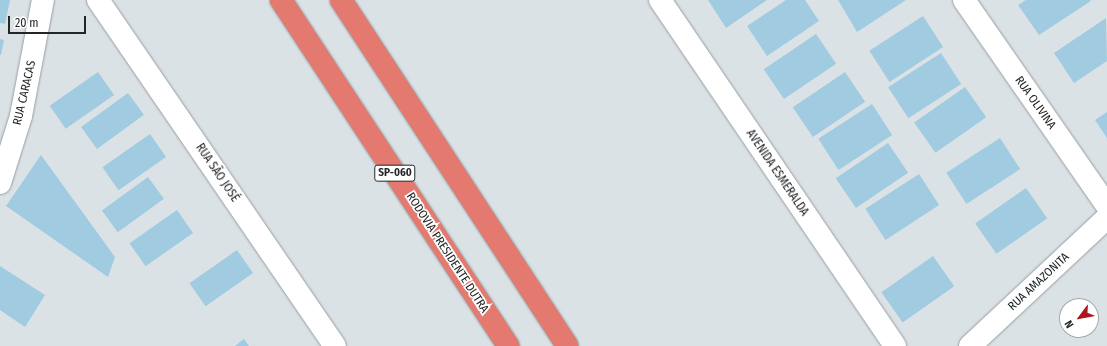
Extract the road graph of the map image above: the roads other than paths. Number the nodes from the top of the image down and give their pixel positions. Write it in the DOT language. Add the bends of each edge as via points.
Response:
graph roads {
  1 [pos="43,0"];
  2 [pos="98,0"];
  3 [pos="281,0"];
  4 [pos="341,0"];
  5 [pos="660,0"];
  6 [pos="964,0"];
  7 [pos="0,183"];
  8 [pos="1107,206"];
  9 [pos="1107,218"];
  10 [pos="335,346"];
  11 [pos="508,346"];
  12 [pos="567,346"];
  13 [pos="895,346"];
  14 [pos="970,346"];
  1 -- 7 [label="street, RUA CARACAS" via="21,116"];
  2 -- 10 [label="street, RUA SÃO JOSÉ"];
  3 -- 11 [label="highway, RODOVIA PRESIDENTE DUTRA / SP-060"];
  4 -- 12 [label="highway"];
  5 -- 13 [label="street, AVENIDA ESMERALDA"];
  6 -- 8 [label="street, RUA OLIVINA"];
  9 -- 14 [label="street, RUA AMAZONITA"];
}
